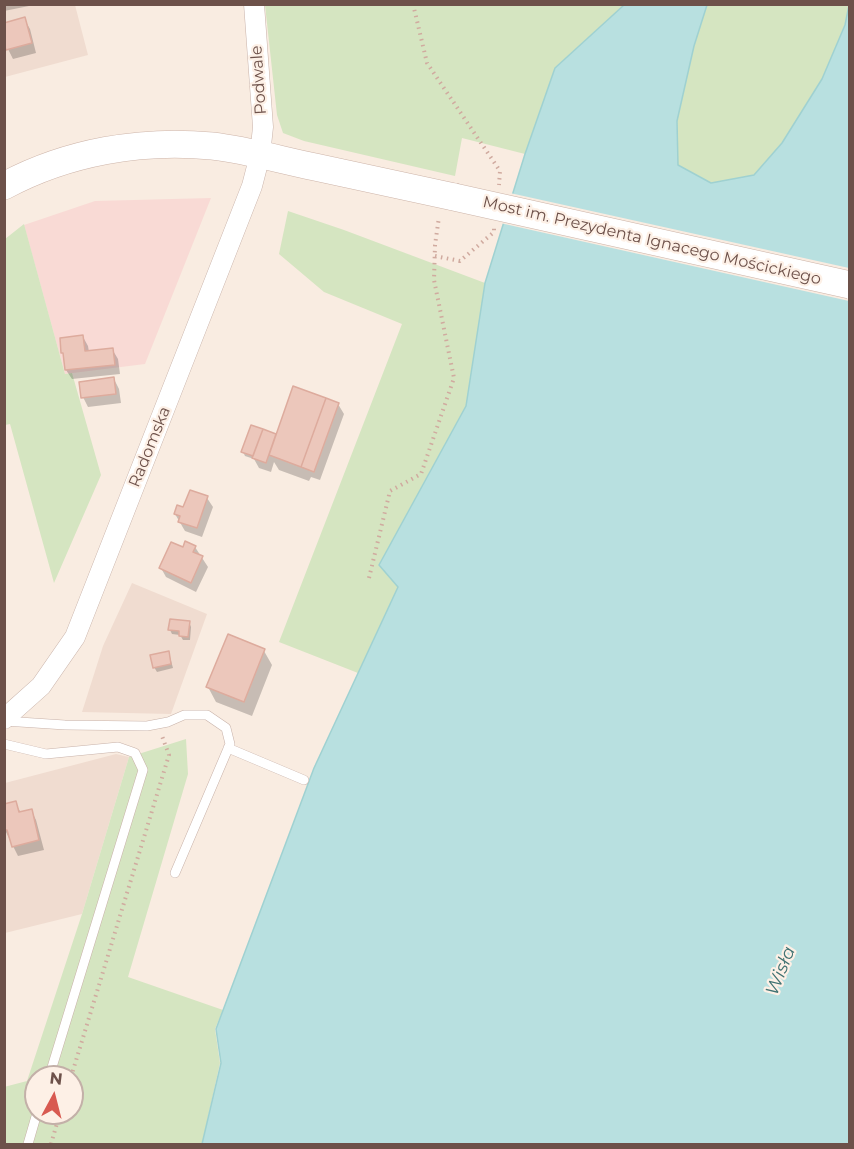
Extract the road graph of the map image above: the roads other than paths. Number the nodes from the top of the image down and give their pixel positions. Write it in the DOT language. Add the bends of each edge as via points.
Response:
graph roads {
  1 [pos="254,4"];
  2 [pos="260,154"];
  3 [pos="4,186"];
  4 [pos="849,285"];
  5 [pos="4,720"];
  6 [pos="4,744"];
  7 [pos="228,748"];
  8 [pos="304,780"];
  9 [pos="175,873"];
  10 [pos="53,1065"];
  11 [pos="34,1125"];
  12 [pos="28,1144"];
  1 -- 2 [label="street, Podwale" via="263,127"];
  2 -- 3 [label="main road" via="176,145 107,150 25,174"];
  2 -- 4 [label="main road, Most im. Prezydenta Ignacego Mościckiego, bridge" via="447,202"];
  2 -- 5 [label="street, Radomska" via="252,186 75,638 41,686"];
  5 -- 7 [label="lane" via="147,726 184,715 207,715 226,728"];
  6 -- 10 [label="lane" via="46,754 118,747 135,753 143,770"];
  7 -- 8 [label="lane"];
  7 -- 9 [label="lane"];
  11 -- 12 [label="lane"];
}
